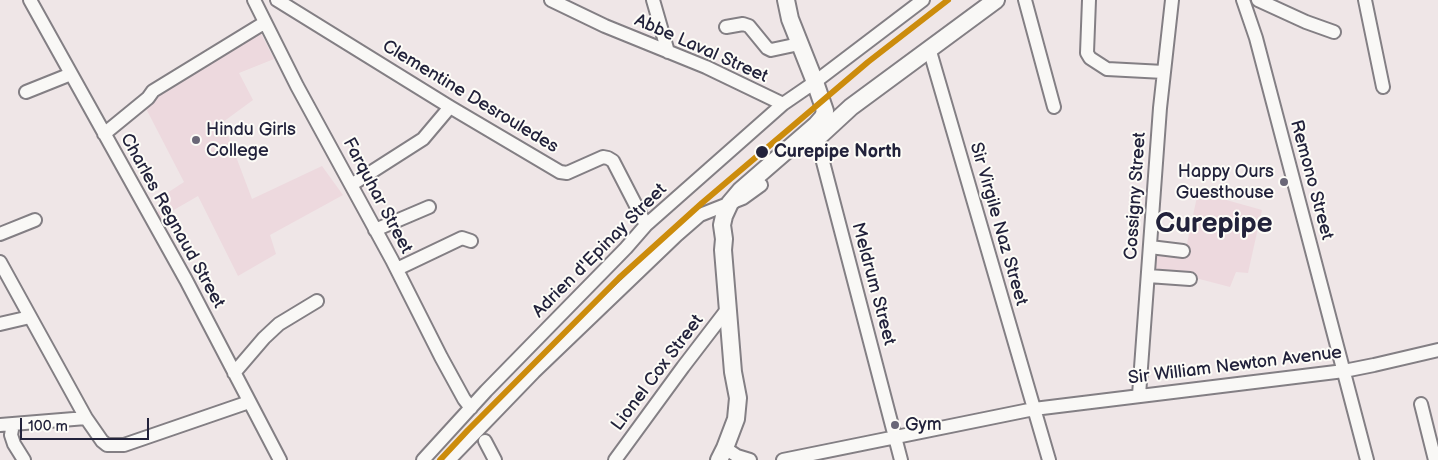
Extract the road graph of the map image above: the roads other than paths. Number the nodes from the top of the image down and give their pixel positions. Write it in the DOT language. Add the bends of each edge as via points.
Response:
graph roads {
  1 [pos="30,0"];
  2 [pos="254,0"];
  3 [pos="277,0"];
  4 [pos="551,0"];
  5 [pos="653,0"];
  6 [pos="786,0"];
  7 [pos="923,0"];
  8 [pos="996,0"];
  9 [pos="1025,0"];
  10 [pos="1089,0"];
  11 [pos="1172,0"];
  12 [pos="1243,0"];
  13 [pos="1258,0"];
  14 [pos="1365,0"];
  15 [pos="264,22"];
  16 [pos="726,27"];
  17 [pos="1334,32"];
  18 [pos="799,44"];
  19 [pos="929,48"];
  20 [pos="668,52"];
  21 [pos="1164,72"];
  22 [pos="71,74"];
  23 [pos="815,82"];
  24 [pos="1383,87"];
  25 [pos="26,92"];
  26 [pos="783,104"];
  27 [pos="450,107"];
  28 [pos="1054,107"];
  29 [pos="817,132"];
  30 [pos="104,134"];
  31 [pos="352,185"];
  32 [pos="761,185"];
  33 [pos="730,203"];
  34 [pos="429,207"];
  35 [pos="709,210"];
  36 [pos="35,220"];
  37 [pos="646,225"];
  38 [pos="375,230"];
  39 [pos="723,232"];
  40 [pos="0,234"];
  41 [pos="471,241"];
  42 [pos="1150,247"];
  43 [pos="1183,251"];
  44 [pos="0,263"];
  45 [pos="397,269"];
  46 [pos="1148,276"];
  47 [pos="1190,278"];
  48 [pos="316,301"];
  49 [pos="729,307"];
  50 [pos="30,317"];
  51 [pos="0,324"];
  52 [pos="1438,350"];
  53 [pos="1344,370"];
  54 [pos="234,373"];
  55 [pos="1139,395"];
  56 [pos="249,402"];
  57 [pos="1421,404"];
  58 [pos="471,408"];
  59 [pos="1034,409"];
  60 [pos="86,418"];
  61 [pos="13,424"];
  62 [pos="0,426"];
  63 [pos="896,437"];
  64 [pos="485,441"];
  65 [pos="1435,443"];
  66 [pos="722,454"];
  67 [pos="24,460"];
  68 [pos="280,460"];
  69 [pos="424,460"];
  70 [pos="449,460"];
  71 [pos="495,460"];
  72 [pos="615,460"];
  73 [pos="750,460"];
  74 [pos="783,460"];
  75 [pos="901,460"];
  76 [pos="1049,460"];
  77 [pos="1367,460"];
  78 [pos="1436,460"];
  1 -- 22 [label="street, Charles Regnaud Street"];
  2 -- 15 [label="street, Farquhar Street"];
  3 -- 27 [label="street, Clementine Desrouledes"];
  4 -- 20 [label="street, Abbe Laval Street"];
  5 -- 20 [label="street"];
  6 -- 18 [label="main road"];
  7 -- 23 [label="street, Adrien d'Epinay Street"];
  8 -- 19 [label="main road"];
  9 -- 28 [label="street"];
  10 -- 21 [label="street" via="1087,53 1090,58 1107,69"];
  11 -- 21 [label="street, Cossigny Street"];
  12 -- 53 [label="street, Remono Street" via="1256,38"];
  13 -- 17 [label="street"];
  14 -- 24 [label="street"];
  15 -- 30 [label="street" via="152,91 148,98"];
  15 -- 31 [label="street, Farquhar Street"];
  16 -- 18 [label="street" via="749,26 771,50"];
  18 -- 23 [label="main road"];
  19 -- 29 [label="main road"];
  19 -- 59 [label="street, Sir Virgile Naz Street"];
  20 -- 26 [label="street, Abbe Laval Street"];
  21 -- 42 [label="street, Cossigny Street"];
  22 -- 25 [label="street"];
  22 -- 30 [label="street, Charles Regnaud Street"];
  23 -- 26 [label="street, Adrien d'Epinay Street"];
  23 -- 29 [label="main road" via="825,111"];
  26 -- 37 [label="street, Adrien d'Epinay Street"];
  27 -- 31 [label="street" via="423,139"];
  27 -- 37 [label="street, Clementine Desrouledes" via="560,172 567,173 603,157 613,161"];
  29 -- 32 [label="main road"];
  29 -- 33 [label="main road" via="749,182"];
  29 -- 63 [label="street, Meldrum Street"];
  30 -- 54 [label="street, Charles Regnaud Street"];
  31 -- 38 [label="street, Farquhar Street"];
  32 -- 33 [label="street"];
  32 -- 39 [label="main road"];
  33 -- 35 [label="street"];
  33 -- 39 [label="main road"];
  34 -- 38 [label="street"];
  35 -- 39 [label="street" via="718,217"];
  35 -- 70 [label="street" via="677,235 534,372"];
  36 -- 40 [label="street"];
  37 -- 58 [label="street, Adrien d'Epinay Street"];
  38 -- 45 [label="street, Farquhar Street"];
  39 -- 49 [label="main road"];
  41 -- 45 [label="street" via="462,238"];
  42 -- 43 [label="street"];
  42 -- 46 [label="street, Cossigny Street"];
  44 -- 50 [label="street"];
  45 -- 58 [label="street, Farquhar Street" via="441,357"];
  46 -- 47 [label="street"];
  46 -- 55 [label="street, Cossigny Street"];
  48 -- 54 [label="street" via="279,324"];
  49 -- 66 [label="main road" via="738,398 736,419"];
  49 -- 72 [label="street, Lionel Cox Street"];
  50 -- 51 [label="street"];
  50 -- 60 [label="street"];
  52 -- 53 [label="street, Sir William Newton Avenue"];
  53 -- 55 [label="street, Sir William Newton Avenue"];
  53 -- 77 [label="street, Remono Street"];
  54 -- 56 [label="street, Charles Regnaud Street"];
  55 -- 59 [label="street, Sir William Newton Avenue"];
  56 -- 60 [label="street" via="124,445 107,445"];
  56 -- 68 [label="street, Charles Regnaud Street"];
  57 -- 65 [label="street"];
  58 -- 69 [label="street, Adrien d'Epinay Street"];
  59 -- 63 [label="street, Sir William Newton Avenue"];
  59 -- 76 [label="street, Sir Virgile Naz Street"];
  60 -- 61 [label="street"];
  61 -- 62 [label="street"];
  61 -- 67 [label="street" via="11,435"];
  63 -- 74 [label="street"];
  63 -- 75 [label="street, Meldrum Street"];
  64 -- 71 [label="street"];
  65 -- 78 [label="street"];
  66 -- 73 [label="street"];
}
